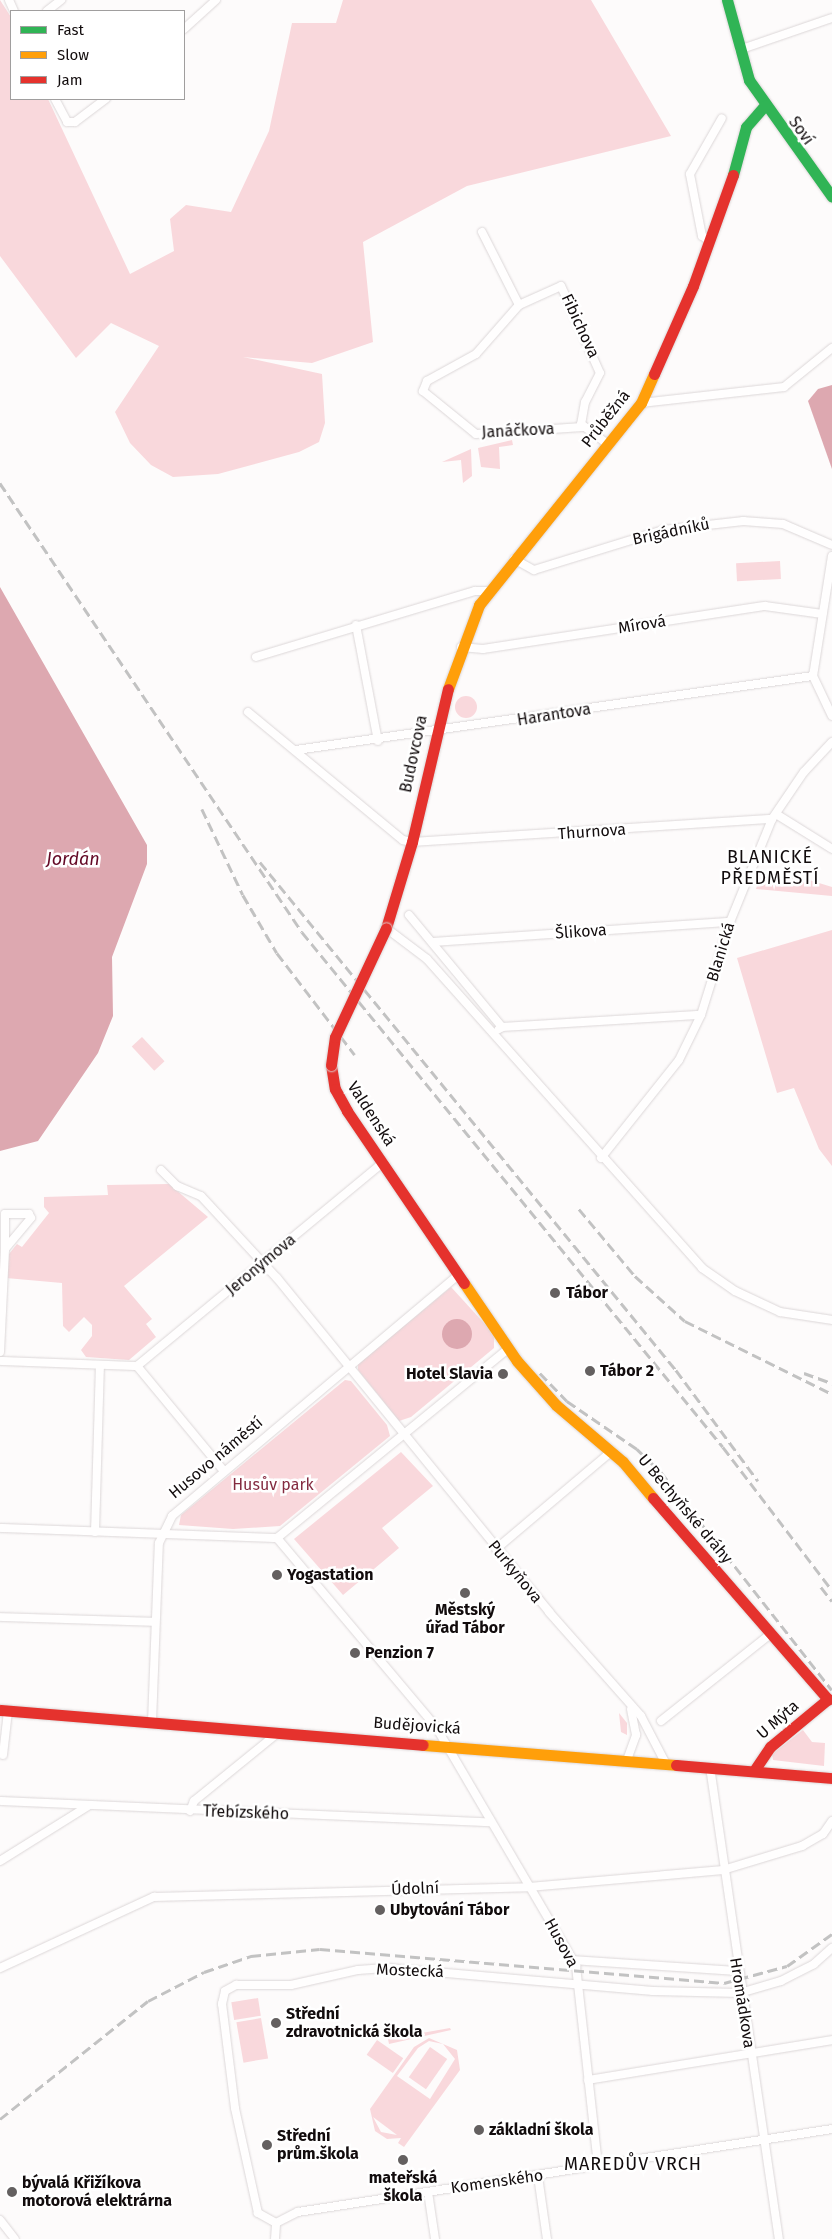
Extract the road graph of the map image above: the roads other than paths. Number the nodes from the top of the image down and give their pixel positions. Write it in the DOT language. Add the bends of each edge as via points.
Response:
graph roads {
  1 [pos="61,0"];
  2 [pos="216,0"];
  3 [pos="726,0"];
  4 [pos="48,10"];
  5 [pos="832,18"];
  6 [pos="185,28"];
  7 [pos="739,50"];
  8 [pos="56,100"];
  9 [pos="105,100"];
  10 [pos="764,106"];
  11 [pos="722,118"];
  12 [pos="832,197"];
  13 [pos="482,232"];
  14 [pos="710,241"];
  15 [pos="520,304"];
  16 [pos="832,348"];
  17 [pos="641,403"];
  18 [pos="583,427"];
  19 [pos="608,444"];
  20 [pos="832,545"];
  21 [pos="832,556"];
  22 [pos="514,559"];
  23 [pos="487,591"];
  24 [pos="822,614"];
  25 [pos="356,625"];
  26 [pos="461,647"];
  27 [pos="256,657"];
  28 [pos="813,676"];
  29 [pos="248,712"];
  30 [pos="832,716"];
  31 [pos="435,733"];
  32 [pos="378,740"];
  33 [pos="832,742"];
  34 [pos="296,750"];
  35 [pos="774,816"];
  36 [pos="412,842"];
  37 [pos="832,849"];
  38 [pos="409,915"];
  39 [pos="730,922"];
  40 [pos="386,928"];
  41 [pos="433,942"];
  42 [pos="701,1014"];
  43 [pos="502,1027"];
  44 [pos="493,1033"];
  45 [pos="601,1158"];
  46 [pos="384,1162"];
  47 [pos="161,1170"];
  48 [pos="5,1249"];
  49 [pos="260,1265"];
  50 [pos="2,1269"];
  51 [pos="457,1276"];
  52 [pos="832,1320"];
  53 [pos="508,1349"];
  54 [pos="0,1352"];
  55 [pos="0,1361"];
  56 [pos="137,1366"];
  57 [pos="349,1366"];
  58 [pos="100,1367"];
  59 [pos="402,1433"];
  60 [pos="612,1451"];
  61 [pos="224,1471"];
  62 [pos="0,1528"];
  63 [pos="95,1532"];
  64 [pos="161,1534"];
  65 [pos="277,1538"];
  66 [pos="496,1549"];
  67 [pos="0,1617"];
  68 [pos="156,1622"];
  69 [pos="769,1635"];
  70 [pos="828,1699"];
  71 [pos="631,1708"];
  72 [pos="4,1710"];
  73 [pos="661,1721"];
  74 [pos="152,1722"];
  75 [pos="279,1732"];
  76 [pos="448,1745"];
  77 [pos="3,1755"];
  78 [pos="627,1760"];
  79 [pos="666,1764"];
  80 [pos="710,1767"];
  81 [pos="754,1772"];
  82 [pos="832,1778"];
  83 [pos="1,1800"];
  84 [pos="88,1806"];
  85 [pos="190,1811"];
  86 [pos="832,1821"];
  87 [pos="491,1822"];
  88 [pos="0,1861"];
  89 [pos="723,1870"];
  90 [pos="529,1887"];
  91 [pos="832,1948"];
  92 [pos="572,1960"];
  93 [pos="0,1968"];
  94 [pos="736,1971"];
  95 [pos="578,1984"];
  96 [pos="740,1993"];
  97 [pos="832,2040"];
  98 [pos="750,2054"];
  99 [pos="588,2080"];
  100 [pos="832,2129"];
  101 [pos="763,2140"];
  102 [pos="598,2166"];
  103 [pos="538,2176"];
  104 [pos="428,2192"];
  105 [pos="0,2220"];
  106 [pos="276,2223"];
  107 [pos="15,2239"];
  108 [pos="275,2239"];
  109 [pos="435,2239"];
  110 [pos="547,2239"];
  111 [pos="779,2239"];
  1 -- 4 [label="street"];
  2 -- 6 [label="street"];
  3 -- 7 [label="street"];
  5 -- 7 [label="street"];
  7 -- 10 [label="street"];
  8 -- 9 [label="street" via="67,122 75,122"];
  10 -- 12 [label="street, Soví"];
  10 -- 14 [label="street, Průběžná" via="746,127"];
  11 -- 14 [label="street" via="690,174 702,236"];
  13 -- 15 [label="street"];
  14 -- 17 [label="street, Průběžná"];
  15 -- 18 [label="street, Fibichova" via="560,286 600,373 585,402"];
  15 -- 18 [label="street, Janáčkova" via="476,354 427,381 423,391 476,434"];
  16 -- 17 [label="street" via="784,387"];
  17 -- 19 [label="street, Průběžná"];
  18 -- 19 [label="street"];
  19 -- 22 [label="street, Průběžná"];
  20 -- 22 [label="street, Brigádníků" via="784,524 742,521 663,530 534,570"];
  21 -- 24 [label="street"];
  22 -- 23 [label="street, Průběžná"];
  23 -- 25 [label="street" via="475,590"];
  23 -- 26 [label="street, Budovcova"];
  24 -- 26 [label="street, Mírová" via="765,606 483,649"];
  24 -- 28 [label="street"];
  25 -- 27 [label="street"];
  25 -- 32 [label="street"];
  26 -- 31 [label="street, Budovcova"];
  28 -- 30 [label="street"];
  28 -- 31 [label="street, Harantova"];
  29 -- 34 [label="street"];
  31 -- 32 [label="street, Harantova"];
  31 -- 36 [label="street, Budovcova"];
  32 -- 34 [label="street, Harantova"];
  33 -- 35 [label="street, Blanická" via="804,772"];
  34 -- 36 [label="street" via="403,840"];
  35 -- 36 [label="street, Thurnova"];
  35 -- 37 [label="street"];
  35 -- 39 [label="street, Blanická"];
  36 -- 40 [label="street, Budovcova"];
  38 -- 41 [label="street"];
  39 -- 41 [label="street, Šlikova"];
  39 -- 42 [label="street, Blanická"];
  40 -- 44 [label="street" via="414,946"];
  40 -- 46 [label="street, Valdenská, bridge" via="335,1036 330,1065 335,1089"];
  41 -- 43 [label="street"];
  42 -- 43 [label="street"];
  42 -- 45 [label="street, Blanická" via="679,1060"];
  43 -- 44 [label="street"];
  44 -- 45 [label="street"];
  45 -- 52 [label="street" via="678,1246 735,1291 791,1316"];
  46 -- 49 [label="street, Jeronýmova"];
  46 -- 51 [label="street, Valdenská"];
  47 -- 49 [label="street" via="177,1186 201,1196"];
  48 -- 48 [label="street" via="30,1220 29,1214 5,1214"];
  48 -- 50 [label="street"];
  49 -- 56 [label="street, Jeronýmova"];
  49 -- 57 [label="street" via="277,1278"];
  50 -- 54 [label="street"];
  51 -- 53 [label="street" via="498,1326"];
  51 -- 57 [label="street, Husovo náměstí"];
  53 -- 59 [label="street"];
  53 -- 60 [label="street, U Bechyňské dráhy" via="556,1405"];
  55 -- 58 [label="street"];
  56 -- 58 [label="street"];
  56 -- 61 [label="street"];
  57 -- 59 [label="street"];
  57 -- 61 [label="street, Husovo náměstí"];
  58 -- 63 [label="street"];
  59 -- 65 [label="street"];
  59 -- 66 [label="street, Purkyňova"];
  60 -- 66 [label="street"];
  60 -- 69 [label="street, U Bechyňské dráhy"];
  61 -- 64 [label="street, Husovo náměstí" via="172,1516"];
  62 -- 63 [label="street"];
  63 -- 64 [label="street"];
  64 -- 65 [label="street"];
  64 -- 68 [label="street"];
  65 -- 76 [label="street, Husova"];
  66 -- 71 [label="street, Purkyňova"];
  67 -- 68 [label="street"];
  68 -- 74 [label="street"];
  69 -- 70 [label="street, U Bechyňské dráhy"];
  69 -- 73 [label="street"];
  70 -- 81 [label="street, U Mýta" via="770,1747"];
  71 -- 78 [label="street, Purkyňova" via="636,1735"];
  71 -- 79 [label="street, Purkyňova" via="646,1722"];
  72 -- 74 [label="street, Budějovická"];
  72 -- 77 [label="street"];
  74 -- 75 [label="street, Budějovická"];
  75 -- 76 [label="street, Budějovická"];
  75 -- 85 [label="street" via="194,1801"];
  76 -- 78 [label="street, Budějovická"];
  76 -- 87 [label="street, Husova"];
  78 -- 79 [label="street, Budějovická"];
  79 -- 80 [label="street, Budějovická"];
  80 -- 81 [label="street, Budějovická"];
  80 -- 89 [label="street, Hromádkova"];
  81 -- 82 [label="street, Budějovická"];
  83 -- 84 [label="street, Třebízského"];
  84 -- 85 [label="street, Třebízského"];
  84 -- 88 [label="street"];
  85 -- 87 [label="street, Třebízského"];
  86 -- 89 [label="street, Údolní" via="823,1834 802,1846"];
  87 -- 90 [label="street, Husova"];
  89 -- 90 [label="street, Údolní"];
  89 -- 94 [label="street, Hromádkova"];
  90 -- 92 [label="street, Husova"];
  90 -- 93 [label="street, Údolní" via="154,1897"];
  91 -- 96 [label="street, Mostecká" via="781,1981"];
  92 -- 94 [label="street"];
  92 -- 95 [label="street, Husova"];
  94 -- 96 [label="street, Hromádkova"];
  95 -- 96 [label="street, Mostecká"];
  95 -- 99 [label="street, Husova"];
  95 -- 106 [label="street, Mostecká" via="389,1968 358,1970 291,1986 236,1985 225,1991 222,2004 235,2108 258,2213"];
  96 -- 98 [label="street, Hromádkova"];
  97 -- 98 [label="street"];
  98 -- 99 [label="street"];
  98 -- 101 [label="street, Hromádkova"];
  99 -- 102 [label="street, Husova"];
  100 -- 101 [label="street, Komenského"];
  101 -- 102 [label="street, Komenského"];
  101 -- 111 [label="street, Hromádkova"];
  102 -- 103 [label="street, Komenského"];
  103 -- 104 [label="street, Komenského"];
  103 -- 110 [label="street"];
  104 -- 106 [label="street, Komenského" via="282,2217"];
  104 -- 109 [label="street"];
  105 -- 107 [label="street"];
  106 -- 108 [label="street"];
}
